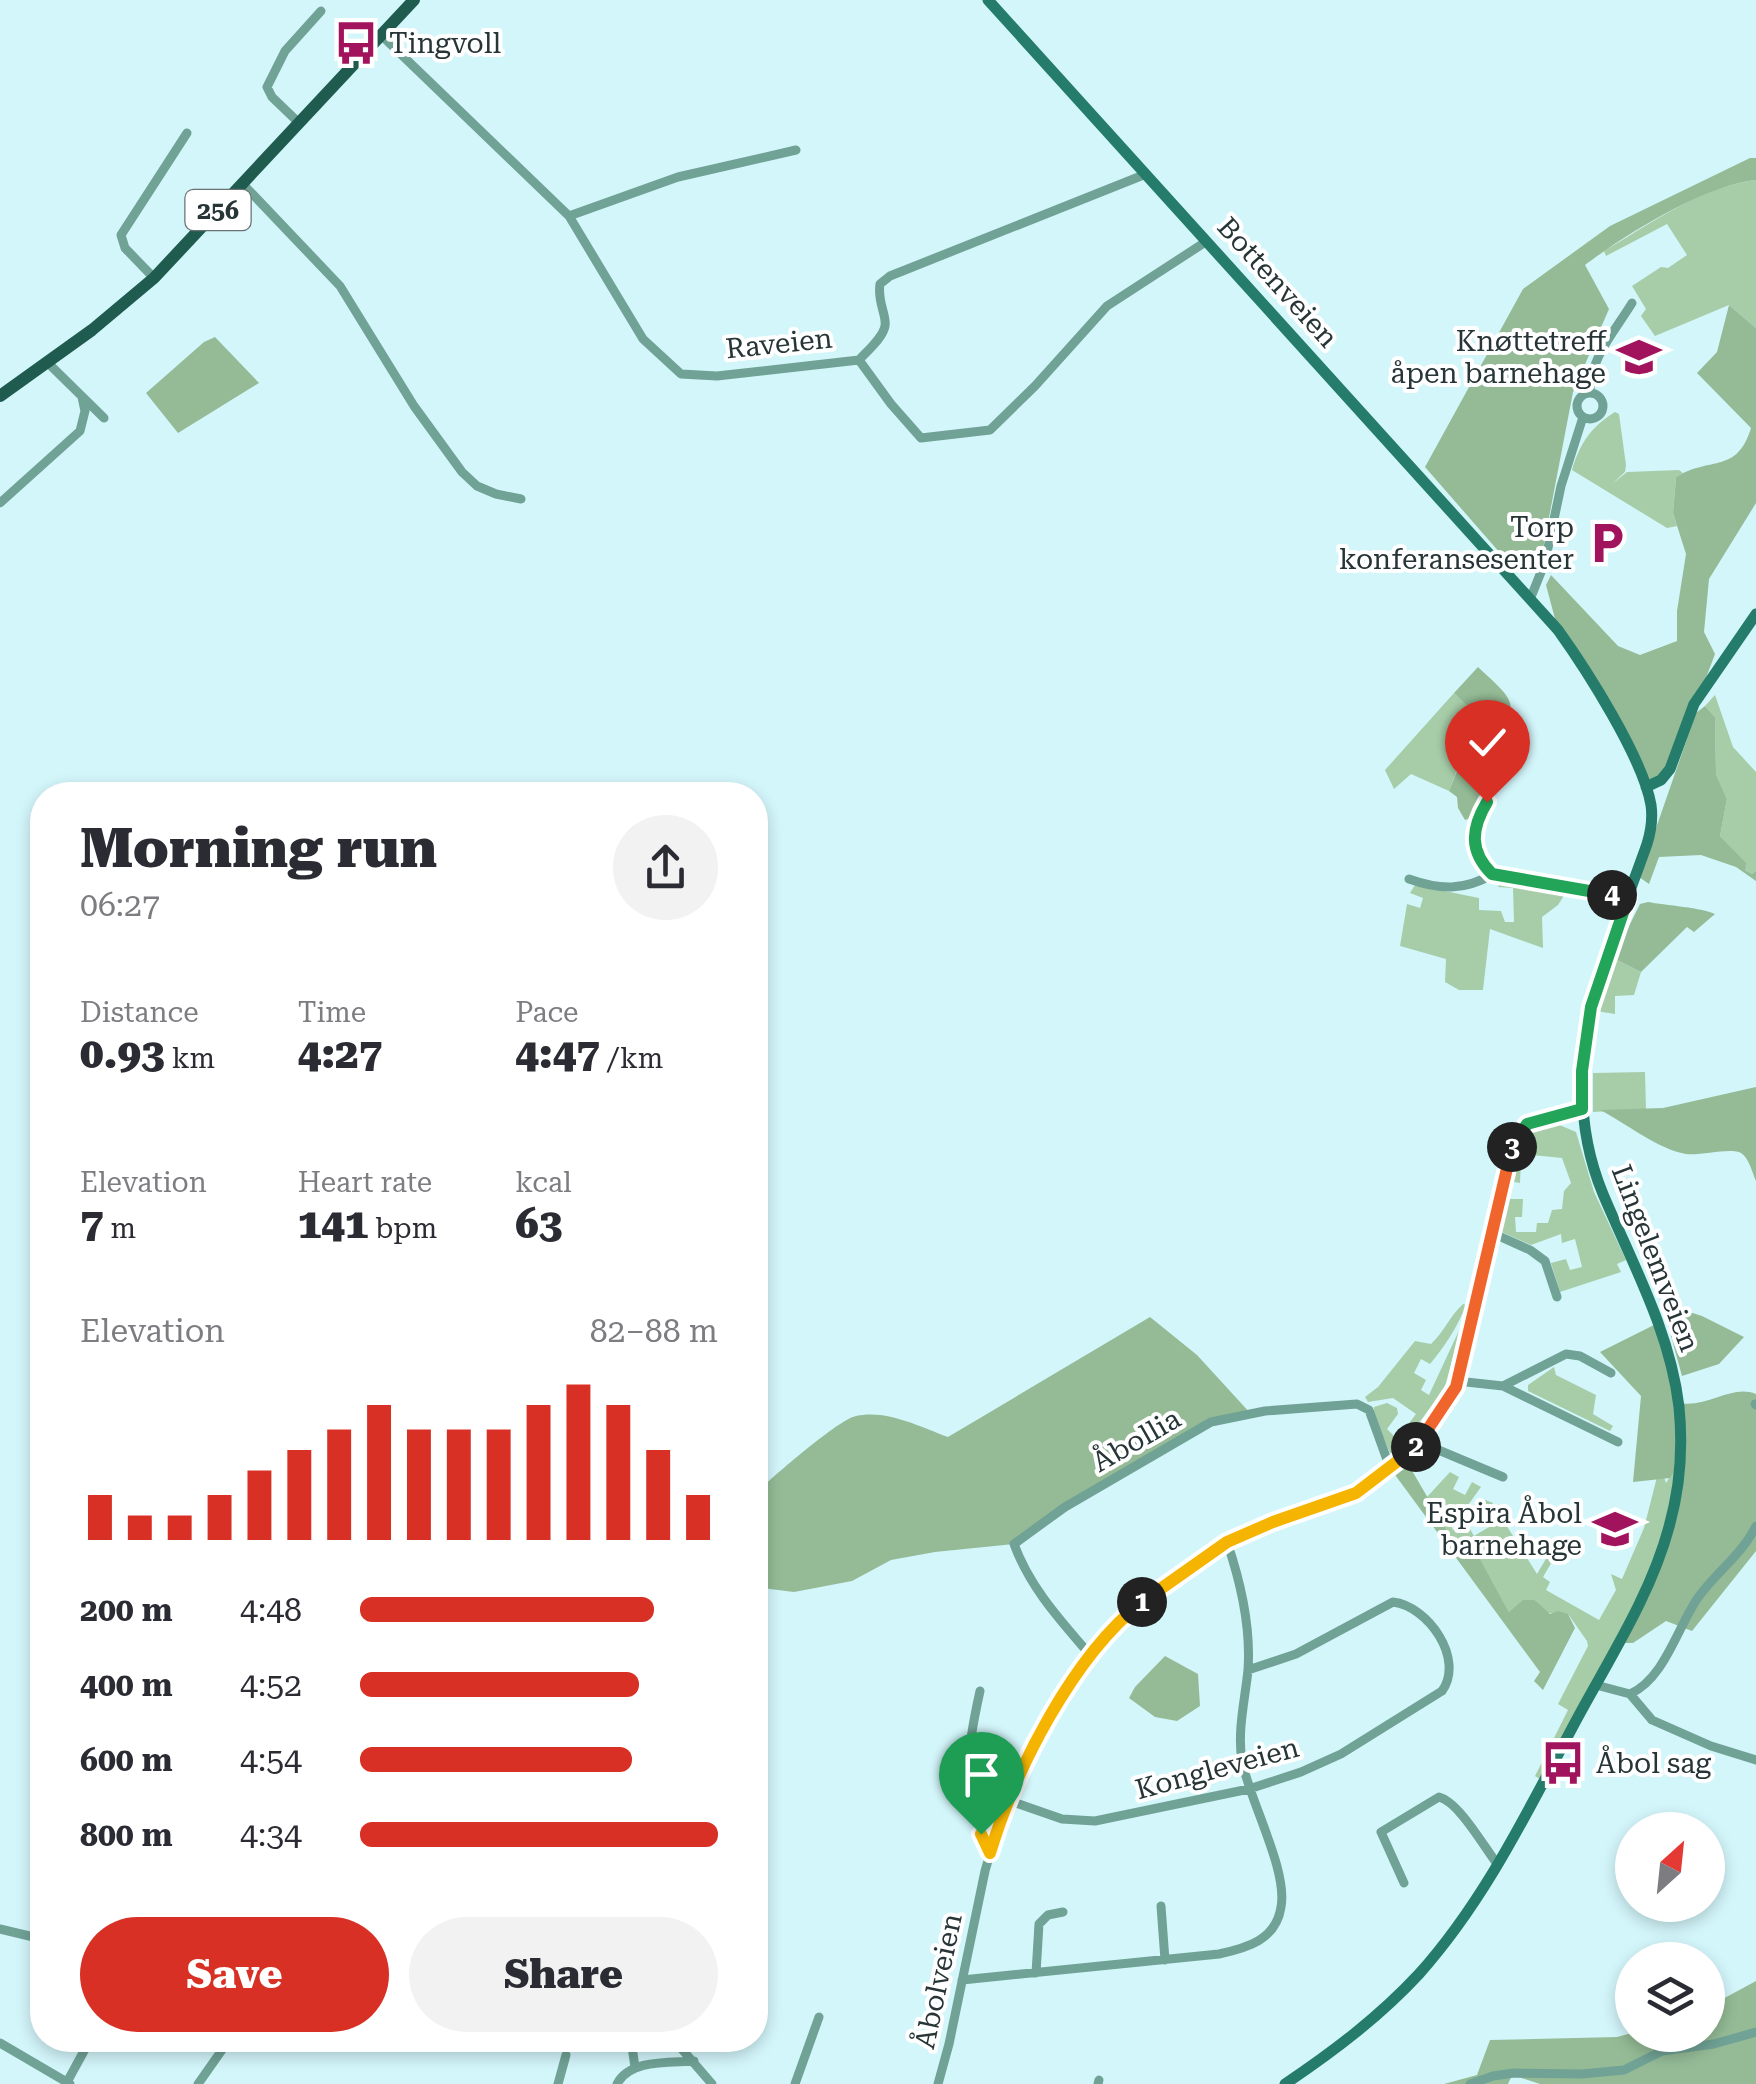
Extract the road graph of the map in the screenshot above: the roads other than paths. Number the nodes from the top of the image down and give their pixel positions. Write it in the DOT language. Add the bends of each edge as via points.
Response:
graph roads {
  1 [pos="414,0"];
  2 [pos="988,0"];
  3 [pos="322,11"];
  4 [pos="380,34"];
  5 [pos="298,122"];
  6 [pos="187,133"];
  7 [pos="796,150"];
  8 [pos="1146,174"];
  9 [pos="242,183"];
  10 [pos="569,216"];
  11 [pos="1206,241"];
  12 [pos="154,278"];
  13 [pos="1632,303"];
  14 [pos="859,360"];
  15 [pos="47,362"];
  16 [pos="1590,392"];
  17 [pos="0,396"];
  18 [pos="82,397"];
  19 [pos="1584,417"];
  20 [pos="104,418"];
  21 [pos="521,499"];
  22 [pos="0,503"];
  23 [pos="1530,597"];
  24 [pos="1756,614"];
  25 [pos="1646,787"];
  26 [pos="1487,802"];
  27 [pos="1492,874"];
  28 [pos="1409,878"];
  29 [pos="1628,898"];
  30 [pos="1583,1114"];
  31 [pos="1492,1234"];
  32 [pos="1557,1298"];
  33 [pos="1611,1373"];
  34 [pos="1457,1381"];
  35 [pos="1503,1386"];
  36 [pos="1421,1440"];
  37 [pos="1618,1442"];
  38 [pos="1390,1468"];
  39 [pos="1503,1477"];
  40 [pos="1756,1526"];
  41 [pos="1227,1542"];
  42 [pos="1090,1656"];
  43 [pos="1248,1670"];
  44 [pos="1596,1685"];
  45 [pos="980,1691"];
  46 [pos="1630,1694"];
  47 [pos="1756,1760"];
  48 [pos="1249,1789"];
  49 [pos="1007,1800"];
  50 [pos="990,1853"];
  51 [pos="1498,1865"];
  52 [pos="1404,1883"];
  53 [pos="1161,1906"];
  54 [pos="1063,1912"];
  55 [pos="0,1929"];
  56 [pos="30,1936"];
  57 [pos="1165,1960"];
  58 [pos="1036,1972"];
  59 [pos="962,1980"];
  60 [pos="819,2017"];
  61 [pos="1756,2032"];
  62 [pos="0,2043"];
  63 [pos="84,2052"];
  64 [pos="221,2052"];
  65 [pos="633,2052"];
  66 [pos="685,2052"];
  67 [pos="566,2056"];
  68 [pos="694,2061"];
  69 [pos="635,2067"];
  70 [pos="67,2083"];
  71 [pos="1288,2083"];
  72 [pos="198,2084"];
  73 [pos="558,2084"];
  74 [pos="617,2084"];
  75 [pos="712,2084"];
  76 [pos="796,2084"];
  77 [pos="938,2084"];
  78 [pos="1470,2084"];
  1 -- 4 [label="main road, 256"];
  2 -- 8 [label="main road, Bottenveien"];
  3 -- 5 [label="street" via="284,51 267,87"];
  4 -- 5 [label="main road, 256"];
  4 -- 10 [label="street, Raveien"];
  5 -- 9 [label="main road, 256"];
  6 -- 12 [label="street" via="121,235"];
  7 -- 10 [label="street" via="678,177"];
  8 -- 11 [label="main road, Bottenveien"];
  8 -- 14 [label="street" via="890,276 878,294 884,330"];
  9 -- 12 [label="main road, 256"];
  9 -- 21 [label="street" via="340,286 462,472 477,486"];
  10 -- 14 [label="street, Raveien" via="642,339 681,374"];
  11 -- 14 [label="street, Raveien" via="1107,306 990,430 920,438"];
  11 -- 23 [label="main road, Bottenveien"];
  12 -- 15 [label="main road, 256"];
  13 -- 16 [label="street" via="1596,360"];
  15 -- 17 [label="main road, 256"];
  15 -- 18 [label="street"];
  16 -- 19 [label="street" via="1577,403"];
  16 -- 19 [label="street" via="1600,397 1602,410"];
  18 -- 20 [label="street"];
  18 -- 22 [label="street" via="80,430"];
  19 -- 23 [label="street"];
  23 -- 25 [label="main road, Bottenveien" via="1583,666"];
  24 -- 25 [label="main road" via="1694,704 1670,769"];
  25 -- 29 [label="main road, Lingelemveien" via="1652,822"];
  26 -- 27 [label="street" via="1473,836 1480,862"];
  27 -- 28 [label="street" via="1456,889"];
  27 -- 29 [label="street"];
  29 -- 30 [label="main road, Lingelemveien" via="1591,1007"];
  30 -- 31 [label="street, Åbolveien" via="1527,1124 1514,1142"];
  30 -- 44 [label="main road, Lingelemveien" via="1601,1190 1664,1343 1681,1446 1662,1551"];
  31 -- 32 [label="street" via="1545,1261"];
  31 -- 34 [label="street, Åbolveien"];
  33 -- 35 [label="street" via="1566,1354"];
  34 -- 35 [label="street"];
  34 -- 36 [label="street, Åbolveien"];
  35 -- 37 [label="street"];
  36 -- 38 [label="street, Åbolveien"];
  36 -- 39 [label="street"];
  38 -- 41 [label="street, Åbolveien" via="1356,1493"];
  38 -- 42 [label="street, Åbollia" via="1369,1410 1357,1404 1265,1411 1211,1422 1065,1507 1014,1544 1040,1596"];
  40 -- 46 [label="street" via="1698,1598 1652,1678"];
  41 -- 42 [label="street, Åbolveien" via="1134,1608"];
  41 -- 43 [label="street" via="1244,1604"];
  42 -- 49 [label="street, Åbolveien"];
  43 -- 48 [label="street" via="1240,1742"];
  43 -- 48 [label="street, Kongleveien" via="1296,1654 1393,1602 1425,1617 1440,1637 1451,1675 1442,1691 1340,1754"];
  44 -- 46 [label="street"];
  44 -- 51 [label="main road, Lingelemveien"];
  45 -- 50 [label="street" via="966,1776"];
  46 -- 47 [label="street" via="1652,1720"];
  48 -- 49 [label="street, Kongleveien" via="1095,1821 1062,1819"];
  48 -- 57 [label="street" via="1280,1878 1277,1920 1259,1942 1241,1949"];
  49 -- 50 [label="street, Åbolveien"];
  50 -- 59 [label="street, Åbolveien"];
  51 -- 52 [label="street" via="1456,1808 1438,1797 1381,1832"];
  51 -- 71 [label="main road, Lingelemveien" via="1443,1944 1385,2010"];
  53 -- 57 [label="street"];
  54 -- 58 [label="street" via="1038,1924"];
  55 -- 56 [label="street"];
  57 -- 58 [label="street"];
  58 -- 59 [label="street"];
  59 -- 77 [label="street, Åbolveien"];
  60 -- 76 [label="street"];
  61 -- 78 [label="street" via="1662,2051 1624,2070 1514,2073"];
  62 -- 70 [label="street"];
  63 -- 70 [label="street"];
  64 -- 72 [label="street"];
  65 -- 69 [label="street"];
  66 -- 68 [label="street"];
  67 -- 73 [label="street"];
  68 -- 69 [label="street"];
  68 -- 75 [label="street"];
  69 -- 74 [label="street"];
}
